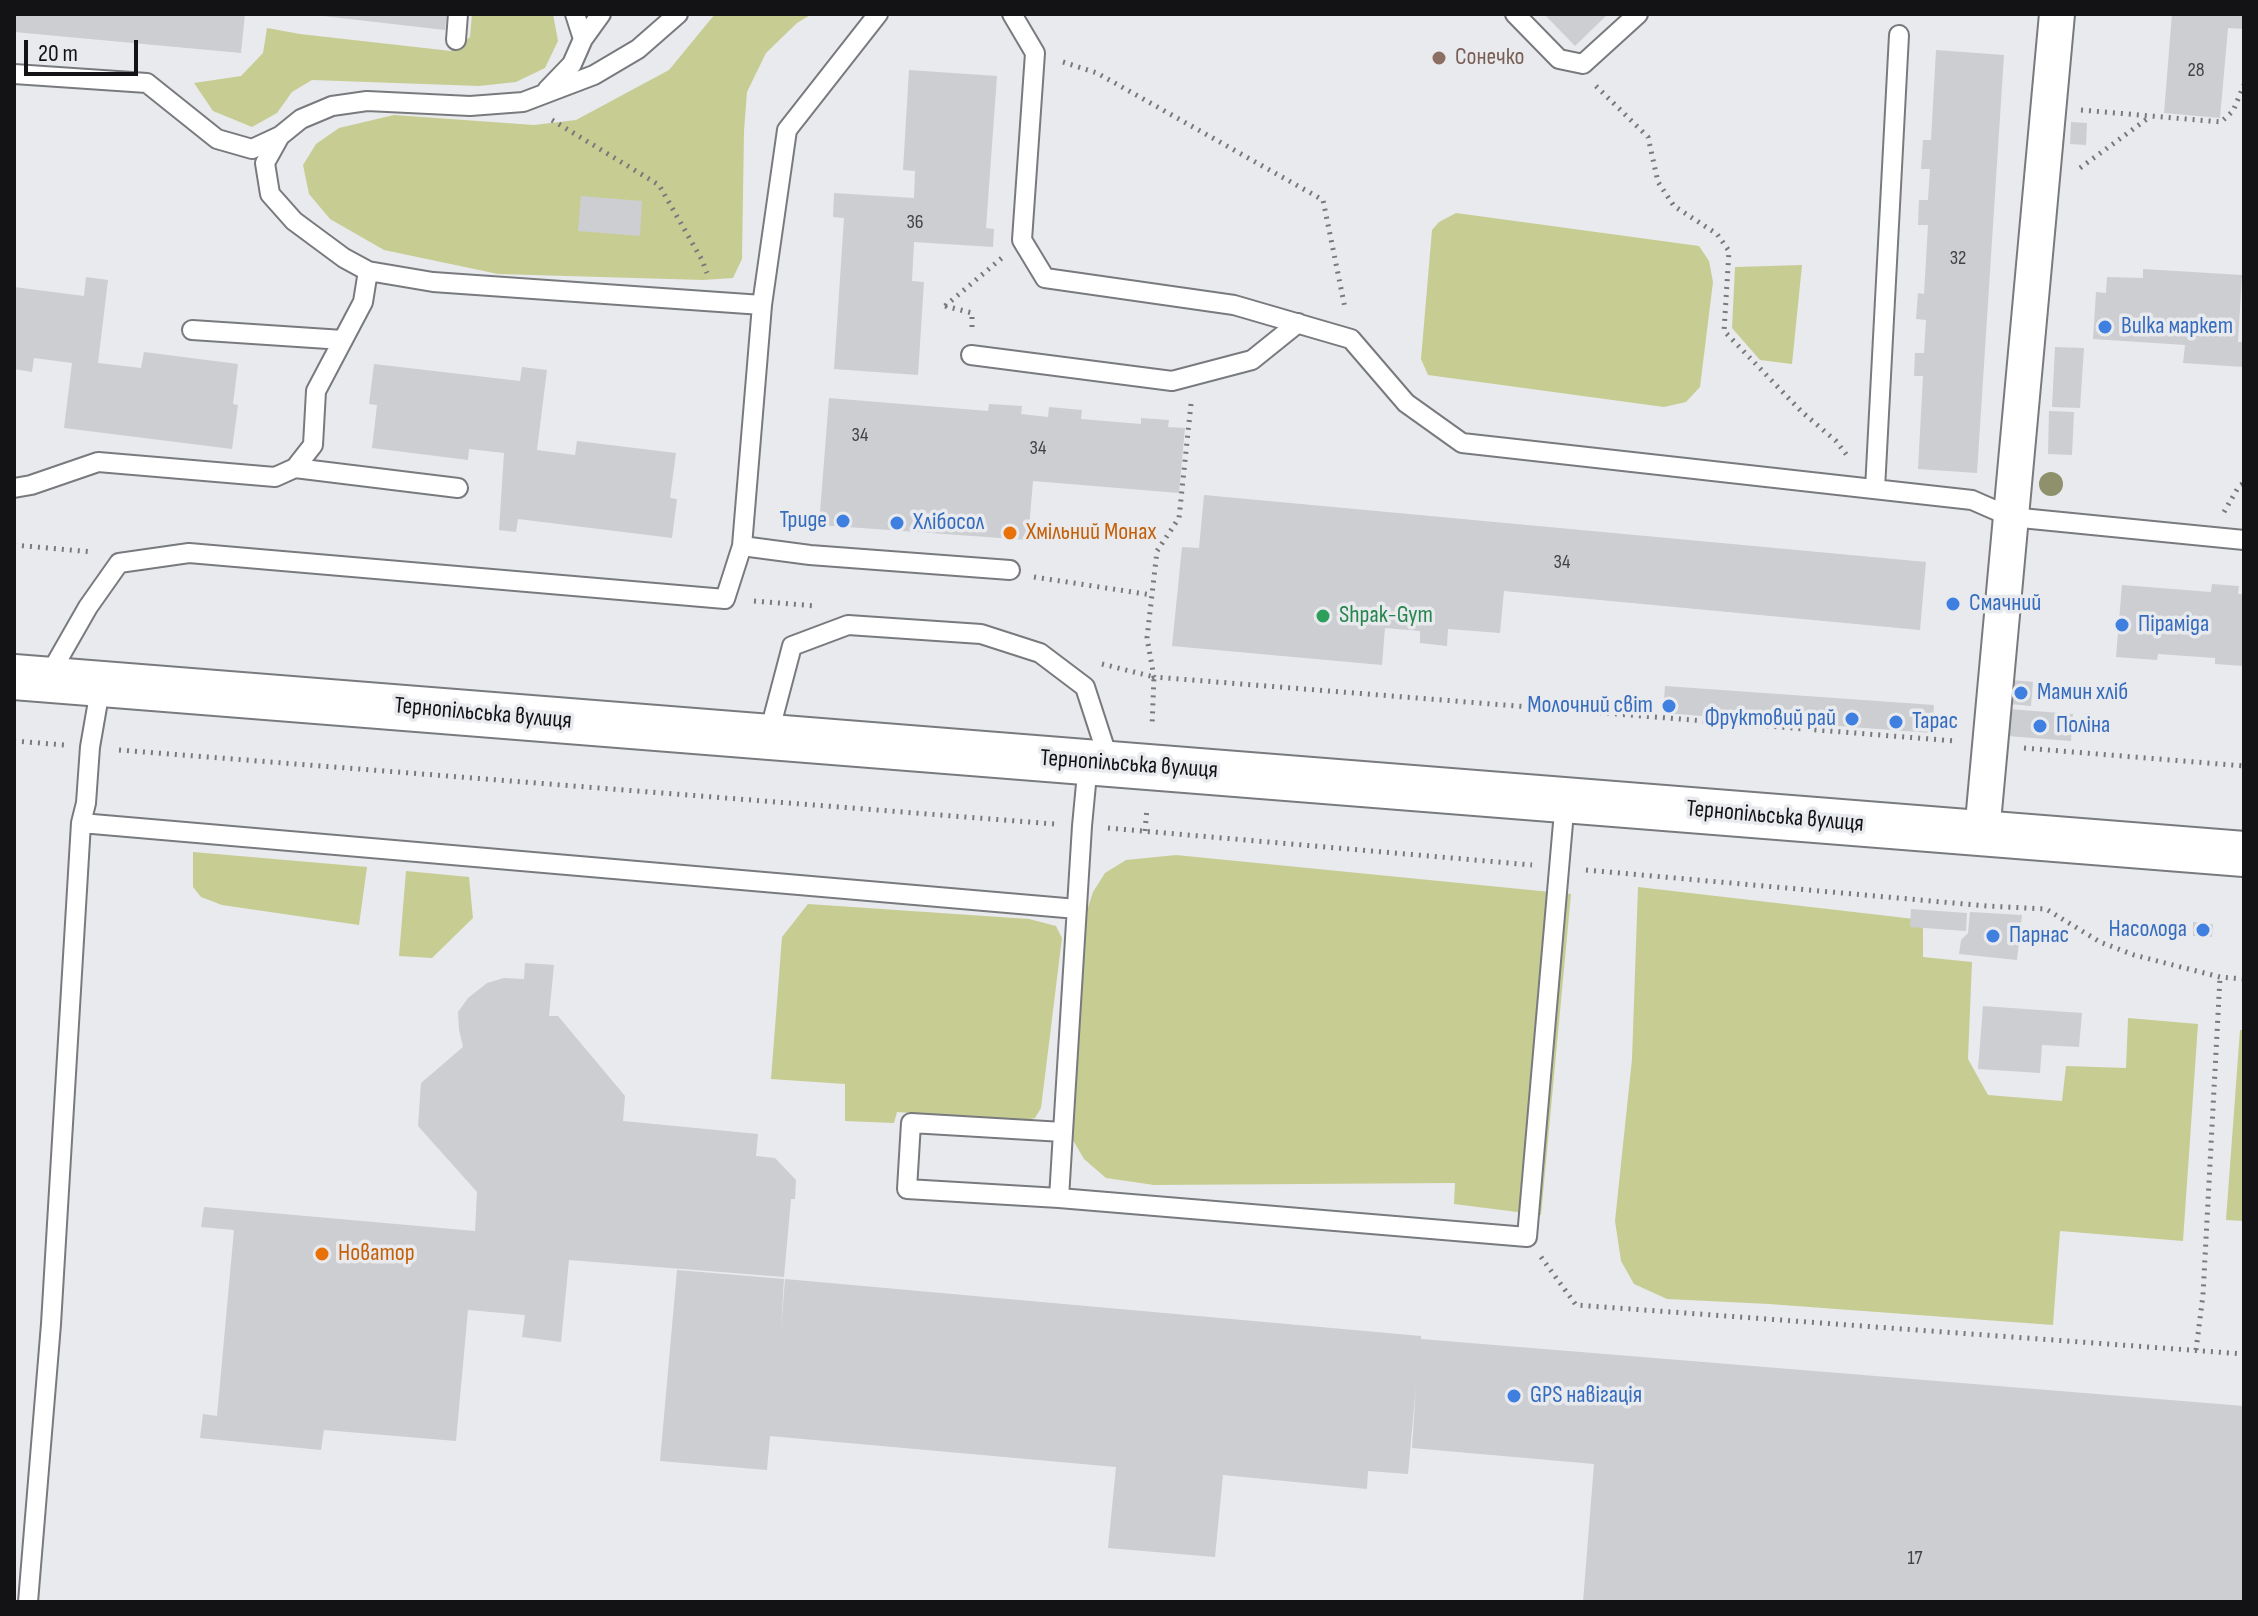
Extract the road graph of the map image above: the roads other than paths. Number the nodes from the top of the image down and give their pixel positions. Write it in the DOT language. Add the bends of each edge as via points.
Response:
graph roads {
  1 [pos="458,14"];
  2 [pos="575,14"];
  3 [pos="601,14"];
  4 [pos="678,14"];
  5 [pos="878,14"];
  6 [pos="1012,14"];
  7 [pos="1515,14"];
  8 [pos="1638,14"];
  9 [pos="2057,14"];
  10 [pos="1899,35"];
  11 [pos="583,39"];
  12 [pos="456,40"];
  13 [pos="14,74"];
  14 [pos="523,102"];
  15 [pos="280,136"];
  16 [pos="368,271"];
  17 [pos="762,305"];
  18 [pos="1298,323"];
  19 [pos="192,330"];
  20 [pos="343,340"];
  21 [pos="971,355"];
  22 [pos="295,468"];
  23 [pos="14,488"];
  24 [pos="458,488"];
  25 [pos="1875,489"];
  26 [pos="2011,517"];
  27 [pos="2244,540"];
  28 [pos="742,546"];
  29 [pos="1010,570"];
  30 [pos="30,678"];
  31 [pos="101,684"];
  32 [pos="768,737"];
  33 [pos="1116,764"];
  34 [pos="1565,800"];
  35 [pos="81,823"];
  36 [pos="1982,833"];
  37 [pos="2244,854"];
  38 [pos="1077,909"];
  39 [pos="1063,1132"];
  40 [pos="1059,1198"];
  41 [pos="28,1602"];
  1 -- 12 [label="lane"];
  2 -- 11 [label="lane"];
  3 -- 11 [label="lane"];
  4 -- 14 [label="lane" via="638,49 594,75"];
  5 -- 17 [label="lane" via="787,130"];
  6 -- 18 [label="lane" via="1035,53 1022,240 1045,278 1234,305"];
  7 -- 8 [label="lane" via="1559,59 1583,64"];
  9 -- 26 [label="street"];
  10 -- 25 [label="lane"];
  11 -- 14 [label="lane" via="572,64 548,89"];
  13 -- 15 [label="lane" via="147,83 217,139 252,149"];
  14 -- 15 [label="lane" via="470,106 367,101 332,106 301,119"];
  15 -- 16 [label="lane" via="265,163 270,194 294,221"];
  16 -- 17 [label="lane" via="433,282"];
  16 -- 20 [label="lane" via="363,302"];
  17 -- 28 [label="lane"];
  18 -- 21 [label="lane" via="1252,360 1172,381"];
  18 -- 25 [label="lane" via="1351,339 1406,403 1462,443"];
  19 -- 20 [label="lane"];
  20 -- 22 [label="lane" via="316,391 313,445"];
  22 -- 23 [label="lane" via="275,477 98,462"];
  22 -- 24 [label="lane"];
  25 -- 26 [label="lane" via="1972,500"];
  26 -- 27 [label="lane"];
  26 -- 36 [label="street"];
  28 -- 29 [label="lane"];
  28 -- 30 [label="lane" via="725,599 189,553 119,563"];
  30 -- 31 [label="main road, Тернопільська вулиця"];
  31 -- 32 [label="main road, Тернопільська вулиця"];
  31 -- 35 [label="lane"];
  32 -- 33 [label="main road, Тернопільська вулиця"];
  32 -- 33 [label="lane" via="792,646 848,625 981,634 1040,653 1085,687"];
  33 -- 34 [label="main road, Тернопільська вулиця"];
  33 -- 38 [label="lane" via="1082,826"];
  34 -- 36 [label="main road, Тернопільська вулиця"];
  34 -- 40 [label="lane" via="1527,1237"];
  35 -- 38 [label="lane"];
  35 -- 41 [label="lane" via="51,1324"];
  36 -- 37 [label="main road, Тернопільська вулиця"];
  38 -- 39 [label="lane"];
  39 -- 40 [label="lane"];
  39 -- 40 [label="lane" via="911,1123 907,1189"];
}
